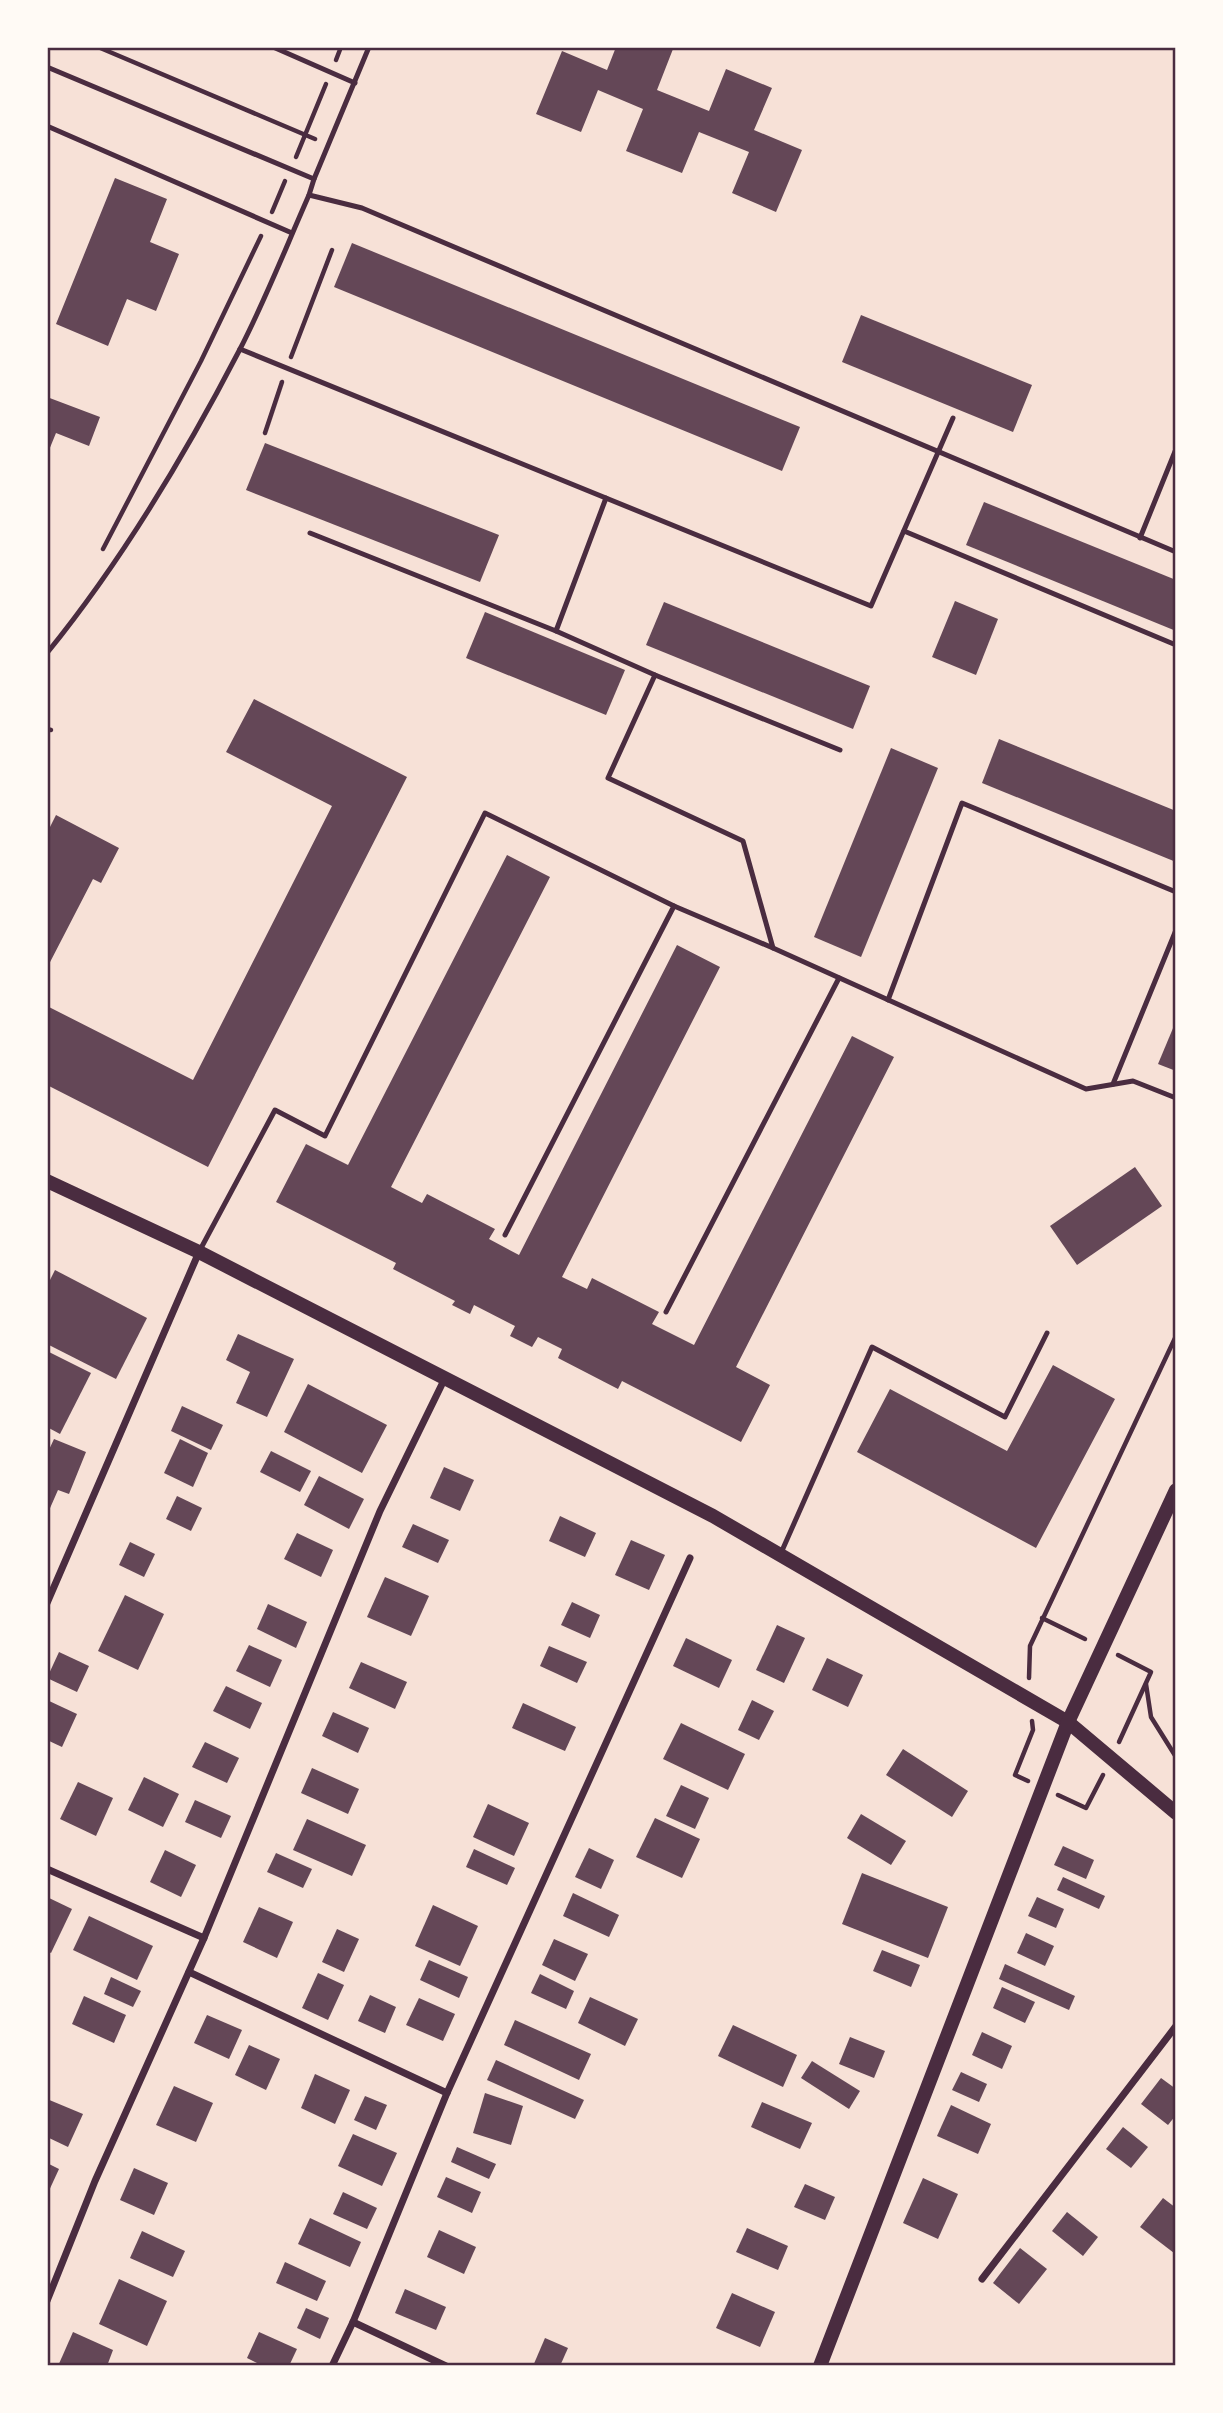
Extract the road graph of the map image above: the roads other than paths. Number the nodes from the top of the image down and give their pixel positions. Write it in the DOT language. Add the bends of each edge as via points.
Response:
graph roads {
  1 [pos="274,47"];
  2 [pos="369,47"];
  3 [pos="47,67"];
  4 [pos="355,83"];
  5 [pos="47,125"];
  6 [pos="314,179"];
  7 [pos="309,195"];
  8 [pos="292,233"];
  9 [pos="240,349"];
  10 [pos="953,418"];
  11 [pos="1176,449"];
  12 [pos="938,454"];
  13 [pos="606,498"];
  14 [pos="904,531"];
  15 [pos="310,533"];
  16 [pos="1140,537"];
  17 [pos="1176,552"];
  18 [pos="556,631"];
  19 [pos="1176,645"];
  20 [pos="47,653"];
  21 [pos="655,675"];
  22 [pos="840,750"];
  23 [pos="1176,892"];
  24 [pos="674,906"];
  25 [pos="1176,929"];
  26 [pos="773,948"];
  27 [pos="839,978"];
  28 [pos="888,1000"];
  29 [pos="1113,1084"];
  30 [pos="1176,1098"];
  31 [pos="47,1181"];
  32 [pos="505,1235"];
  33 [pos="199,1252"];
  34 [pos="666,1312"];
  35 [pos="1047,1333"];
  36 [pos="445,1378"];
  37 [pos="1176,1490"];
  38 [pos="780,1556"];
  39 [pos="690,1558"];
  40 [pos="47,1603"];
  41 [pos="1068,1722"];
  42 [pos="1176,1813"];
  43 [pos="47,1869"];
  44 [pos="204,1938"];
  45 [pos="189,1972"];
  46 [pos="1176,2026"];
  47 [pos="447,2093"];
  48 [pos="982,2279"];
  49 [pos="47,2301"];
  50 [pos="353,2322"];
  51 [pos="332,2366"];
  52 [pos="446,2366"];
  53 [pos="820,2366"];
  1 -- 4 [label="lane"];
  2 -- 4 [label="lane"];
  3 -- 6 [label="lane"];
  4 -- 6 [label="lane"];
  5 -- 8 [label="lane"];
  6 -- 7 [label="lane"];
  7 -- 8 [label="lane"];
  7 -- 12 [label="lane" via="362,208"];
  8 -- 9 [label="lane"];
  9 -- 13 [label="lane"];
  9 -- 20 [label="lane" via="185,450 122,550"];
  10 -- 12 [label="lane"];
  11 -- 16 [label="lane"];
  12 -- 14 [label="lane"];
  12 -- 16 [label="lane"];
  13 -- 14 [label="lane" via="871,606"];
  13 -- 18 [label="lane"];
  14 -- 19 [label="lane"];
  15 -- 18 [label="lane"];
  16 -- 17 [label="lane"];
  18 -- 21 [label="lane"];
  21 -- 22 [label="lane"];
  21 -- 26 [label="lane" via="608,778 743,841"];
  23 -- 28 [label="lane" via="962,803"];
  24 -- 26 [label="lane"];
  24 -- 32 [label="lane"];
  24 -- 33 [label="lane" via="485,813 326,1136 275,1110"];
  25 -- 29 [label="lane"];
  26 -- 27 [label="lane"];
  27 -- 28 [label="lane"];
  27 -- 34 [label="lane"];
  28 -- 29 [label="lane" via="1086,1089"];
  29 -- 30 [label="lane" via="1133,1081"];
  31 -- 33 [label="main road"];
  33 -- 36 [label="main road"];
  33 -- 40 [label="street"];
  35 -- 38 [label="lane" via="1005,1417 872,1347"];
  36 -- 38 [label="main road" via="713,1516"];
  36 -- 44 [label="street" via="380,1511"];
  37 -- 41 [label="main road"];
  38 -- 41 [label="main road"];
  39 -- 47 [label="street"];
  41 -- 42 [label="main road"];
  41 -- 53 [label="main road"];
  43 -- 44 [label="street"];
  44 -- 45 [label="street"];
  45 -- 47 [label="street"];
  45 -- 49 [label="street"];
  46 -- 48 [label="street"];
  47 -- 50 [label="street"];
  50 -- 51 [label="street"];
  50 -- 52 [label="street"];
}
